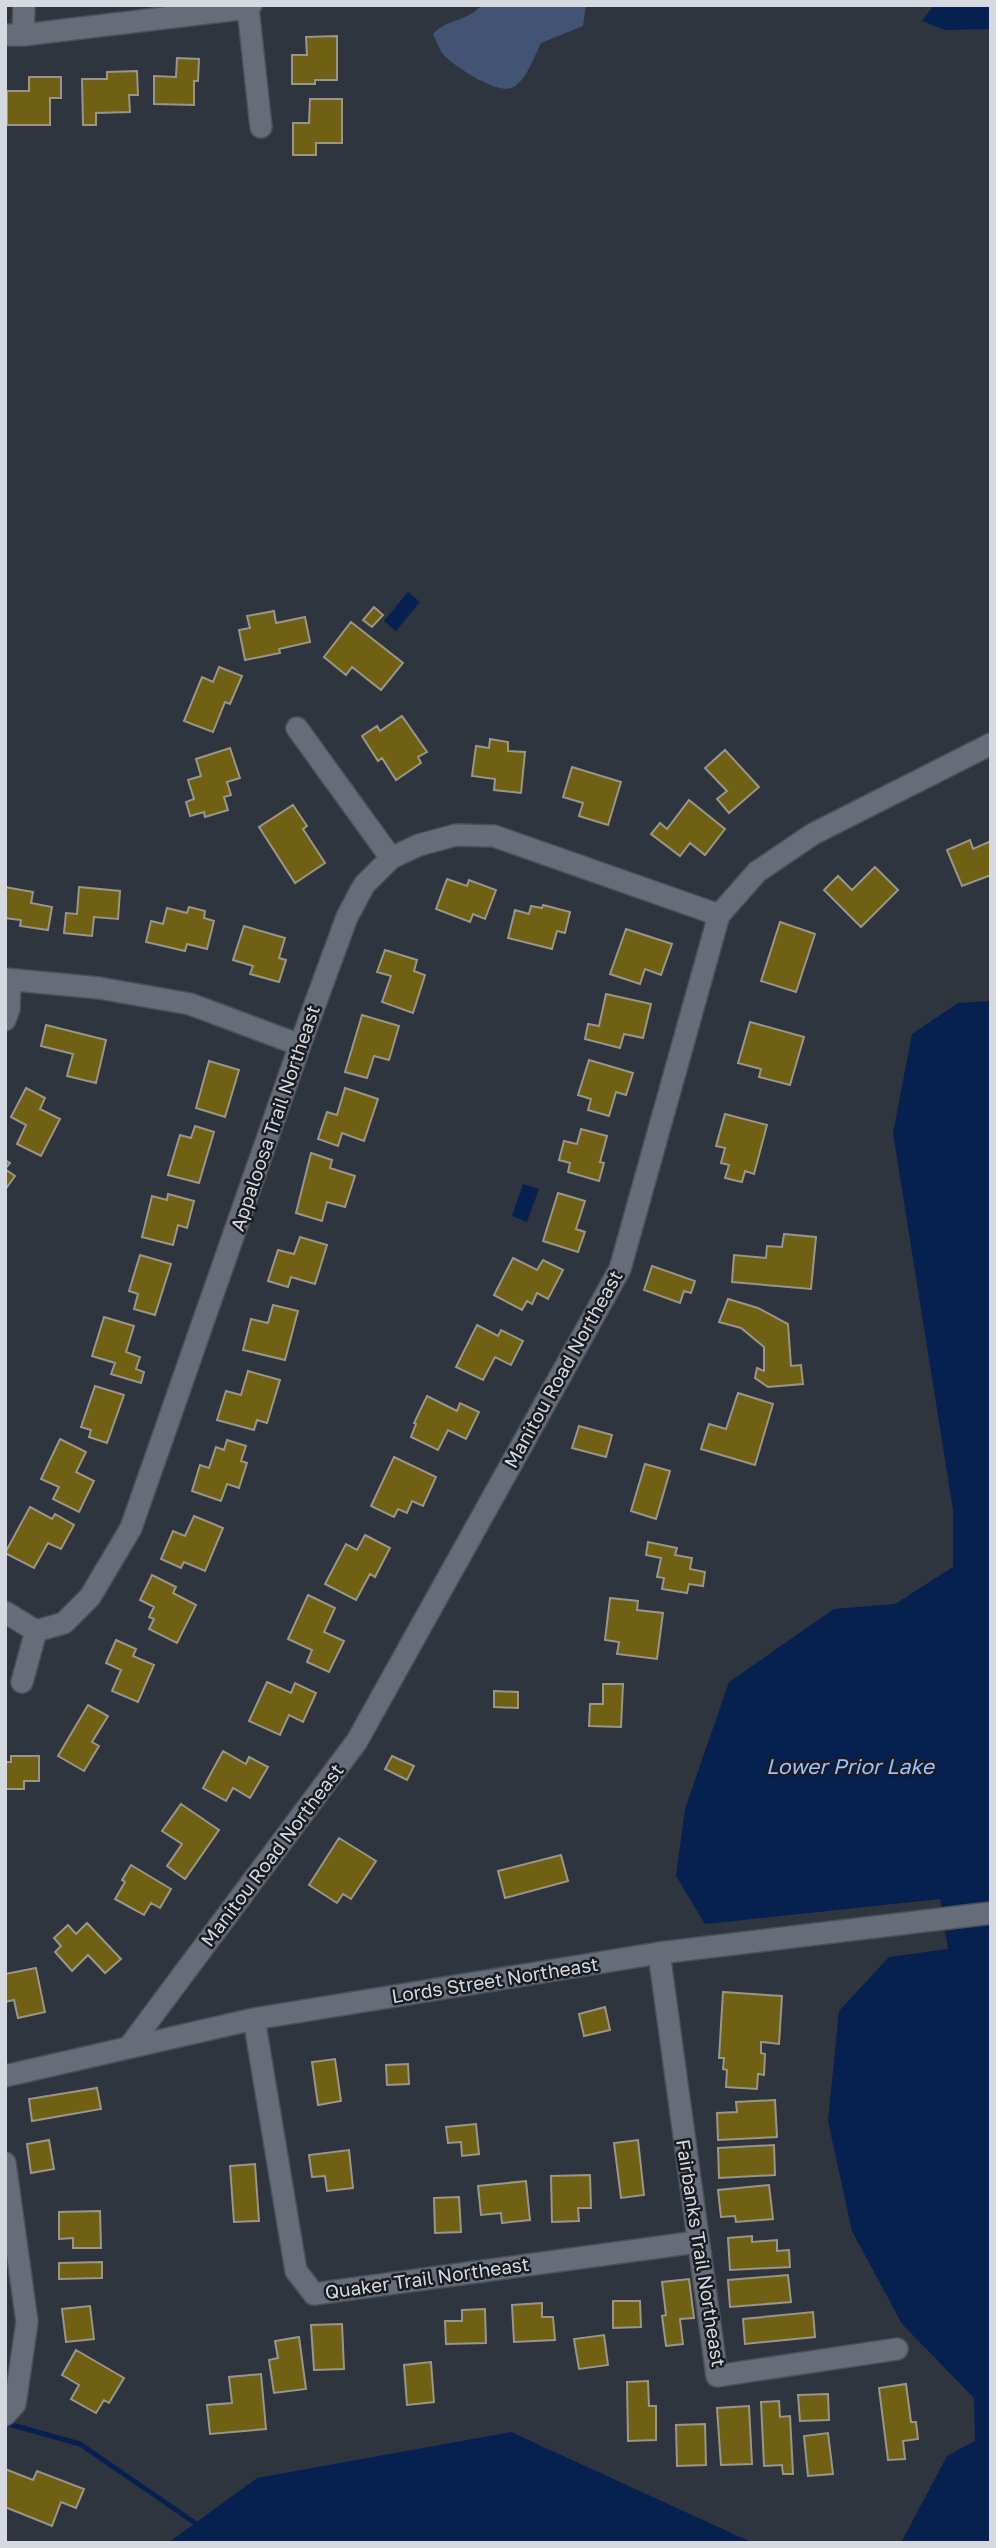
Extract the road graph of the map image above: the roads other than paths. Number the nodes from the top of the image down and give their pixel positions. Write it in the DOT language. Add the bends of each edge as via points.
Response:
graph roads {
  1 [pos="24,5"];
  2 [pos="250,7"];
  3 [pos="14,35"];
  4 [pos="261,127"];
  5 [pos="297,728"];
  6 [pos="991,744"];
  7 [pos="391,858"];
  8 [pos="719,915"];
  9 [pos="8,979"];
  10 [pos="5,1020"];
  11 [pos="300,1045"];
  12 [pos="5,1612"];
  13 [pos="36,1631"];
  14 [pos="22,1682"];
  15 [pos="991,1913"];
  16 [pos="659,1953"];
  17 [pos="254,2019"];
  18 [pos="129,2047"];
  19 [pos="5,2076"];
  20 [pos="5,2163"];
  21 [pos="697,2242"];
  22 [pos="897,2349"];
  23 [pos="5,2415"];
  1 -- 3 [label="street"];
  2 -- 3 [label="street"];
  2 -- 4 [label="street"];
  5 -- 7 [label="street"];
  6 -- 8 [label="street, Manitou Road Northeast" via="813,834 757,872"];
  7 -- 8 [label="street, Appaloosa Trail Northeast" via="456,835 494,836"];
  7 -- 11 [label="street, Appaloosa Trail Northeast" via="364,885 347,917"];
  8 -- 18 [label="street, Manitou Road Northeast" via="620,1269 357,1741"];
  9 -- 10 [label="street"];
  9 -- 11 [label="street" via="190,1004"];
  11 -- 13 [label="street, Appaloosa Trail Northeast" via="131,1528 90,1597 64,1623"];
  12 -- 13 [label="street"];
  13 -- 14 [label="street"];
  15 -- 16 [label="street, Lords Street Northeast"];
  16 -- 17 [label="street, Lords Street Northeast"];
  16 -- 21 [label="street, Fairbanks Trail Northeast"];
  17 -- 18 [label="street, Lords Street Northeast"];
  17 -- 21 [label="street, Quaker Trail Northeast" via="296,2271 314,2294"];
  18 -- 19 [label="street, Lords Street Northeast"];
  20 -- 23 [label="street" via="27,2322 15,2404"];
  21 -- 22 [label="street, Fairbanks Trail Northeast" via="717,2376"];
}
